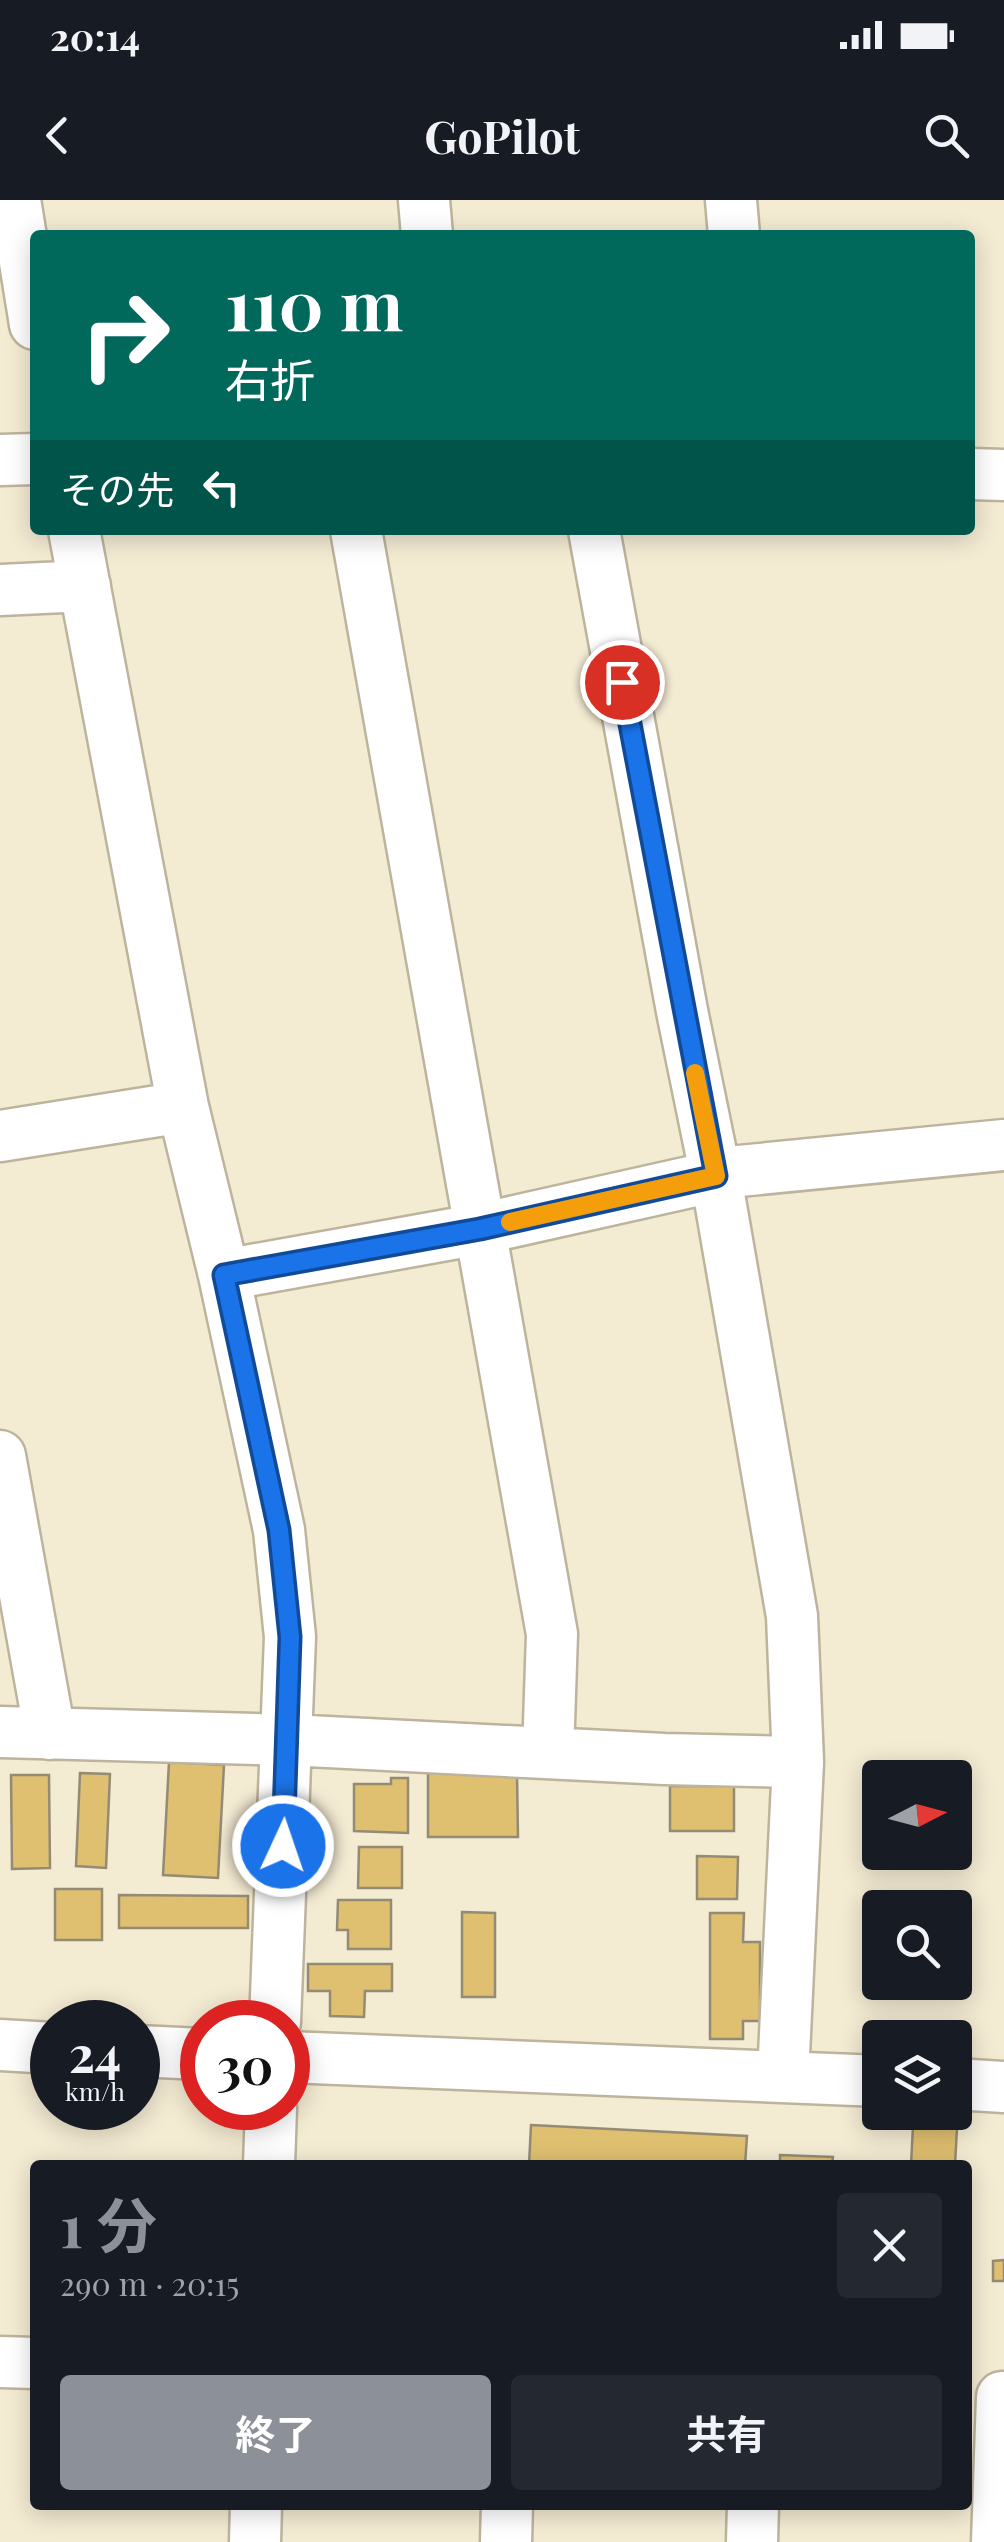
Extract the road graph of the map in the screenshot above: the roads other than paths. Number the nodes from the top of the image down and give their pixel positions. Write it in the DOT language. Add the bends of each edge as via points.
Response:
graph roads {
  1 [pos="424,200"];
  2 [pos="732,200"];
  3 [pos="11,223"];
  4 [pos="427,230"];
  5 [pos="734,230"];
  6 [pos="30,303"];
  7 [pos="30,459"];
  8 [pos="0,460"];
  9 [pos="975,474"];
  10 [pos="1004,475"];
  11 [pos="75,535"];
  12 [pos="357,535"];
  13 [pos="595,535"];
  14 [pos="85,586"];
  15 [pos="0,590"];
  16 [pos="183,1107"];
  17 [pos="0,1136"];
  18 [pos="1004,1145"];
  19 [pos="716,1176"];
  20 [pos="480,1229"];
  21 [pos="224,1275"];
  22 [pos="0,1456"];
  23 [pos="0,1732"];
  24 [pos="50,1734"];
  25 [pos="288,1740"];
  26 [pos="548,1753"];
  27 [pos="798,1762"];
  28 [pos="276,2000"];
  29 [pos="0,2045"];
  30 [pos="30,2047"];
  31 [pos="310,2059"];
  32 [pos="782,2076"];
  33 [pos="862,2080"];
  34 [pos="972,2085"];
  35 [pos="1004,2087"];
  36 [pos="270,2130"];
  37 [pos="269,2160"];
  38 [pos="0,2362"];
  39 [pos="30,2362"];
  40 [pos="991,2397"];
  41 [pos="256,2510"];
  42 [pos="507,2510"];
  43 [pos="753,2510"];
  44 [pos="255,2542"];
  45 [pos="506,2542"];
  46 [pos="752,2542"];
  47 [pos="997,2542"];
  1 -- 4 [label="street"];
  2 -- 5 [label="street"];
  3 -- 6 [label="street"];
  7 -- 8 [label="street"];
  9 -- 10 [label="street"];
  11 -- 14 [label="street"];
  12 -- 20 [label="street"];
  13 -- 19 [label="street"];
  14 -- 15 [label="street"];
  14 -- 16 [label="street"];
  16 -- 17 [label="street"];
  16 -- 21 [label="street"];
  18 -- 19 [label="street"];
  19 -- 20 [label="street"];
  19 -- 27 [label="street" via="792,1616"];
  20 -- 21 [label="street"];
  20 -- 26 [label="street" via="552,1634"];
  21 -- 25 [label="street" via="279,1530 290,1637"];
  22 -- 24 [label="street"];
  23 -- 24 [label="street"];
  24 -- 25 [label="street"];
  25 -- 26 [label="street"];
  25 -- 28 [label="street"];
  26 -- 27 [label="street"];
  27 -- 32 [label="street"];
  29 -- 30 [label="street"];
  31 -- 32 [label="street"];
  32 -- 33 [label="street"];
  34 -- 35 [label="street"];
  36 -- 37 [label="street"];
  38 -- 39 [label="street"];
  40 -- 47 [label="street"];
  41 -- 44 [label="street"];
  42 -- 45 [label="street"];
  43 -- 46 [label="street"];
}
